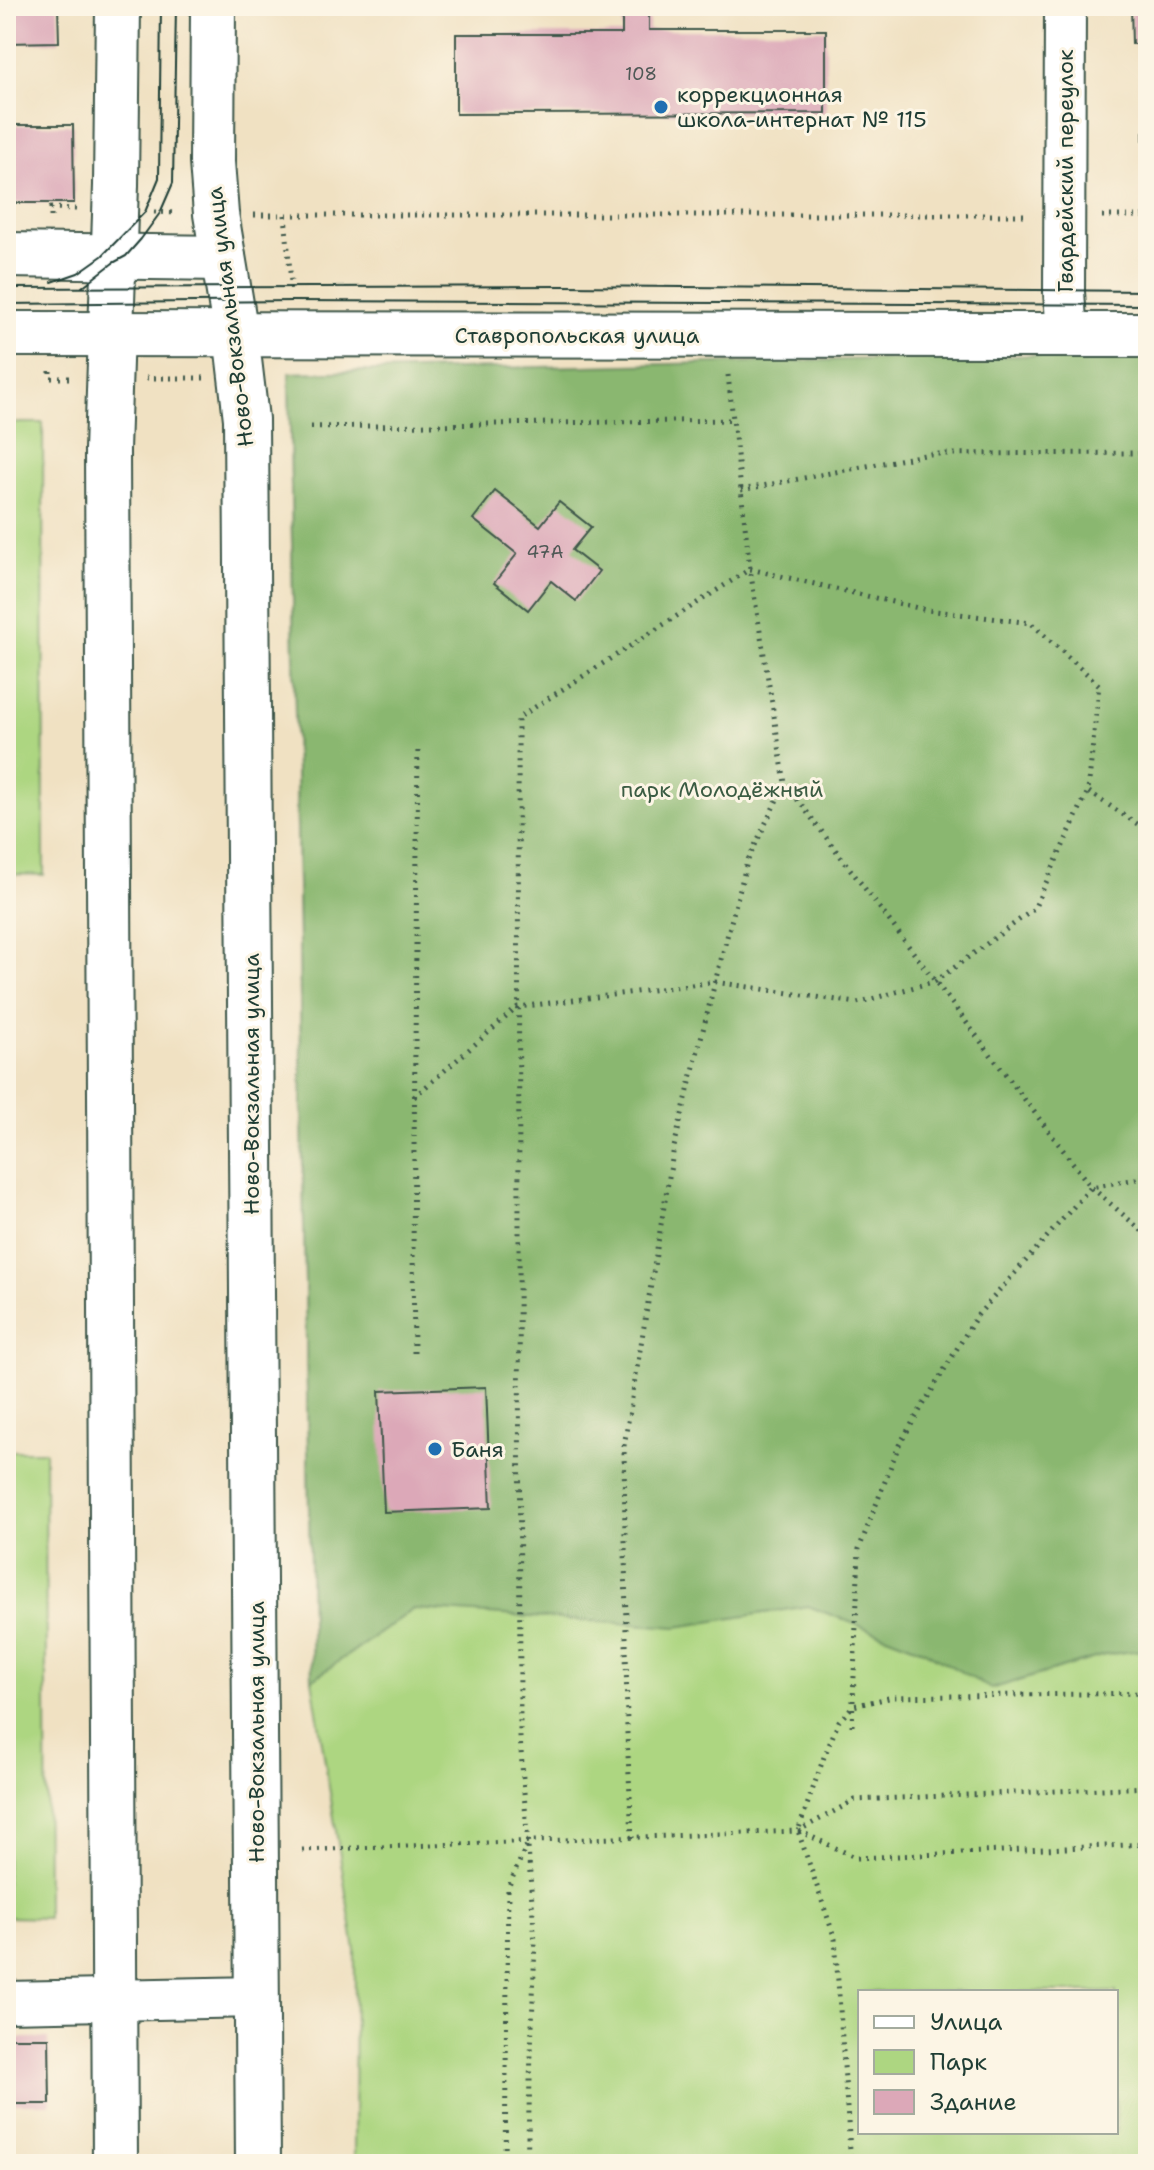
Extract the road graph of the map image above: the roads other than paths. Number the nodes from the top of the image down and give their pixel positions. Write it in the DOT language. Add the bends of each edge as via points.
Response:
graph roads {
  1 [pos="118,6"];
  2 [pos="213,6"];
  3 [pos="1065,6"];
  4 [pos="6,255"];
  5 [pos="113,257"];
  6 [pos="223,258"];
  7 [pos="6,334"];
  8 [pos="110,334"];
  9 [pos="236,334"];
  10 [pos="1067,335"];
  11 [pos="1148,335"];
  12 [pos="258,1997"];
  13 [pos="116,2001"];
  14 [pos="6,2002"];
  15 [pos="115,2164"];
  16 [pos="258,2164"];
  1 -- 5 [label="main road"];
  2 -- 6 [label="main road, Ново-Вокзальная улица" via="212,162"];
  3 -- 10 [label="street, Гвардейский переулок"];
  4 -- 5 [label="main road"];
  5 -- 6 [label="main road"];
  5 -- 8 [label="main road"];
  6 -- 9 [label="main road, Ново-Вокзальная улица"];
  7 -- 8 [label="main road, Ставропольская улица"];
  8 -- 9 [label="main road, Ставропольская улица"];
  8 -- 13 [label="main road"];
  9 -- 10 [label="main road, Ставропольская улица"];
  9 -- 12 [label="main road, Ново-Вокзальная улица" via="246,419"];
  10 -- 11 [label="main road, Ставропольская улица"];
  12 -- 13 [label="street"];
  12 -- 16 [label="main road, Ново-Вокзальная улица"];
  13 -- 14 [label="street"];
  13 -- 15 [label="main road"];
}
